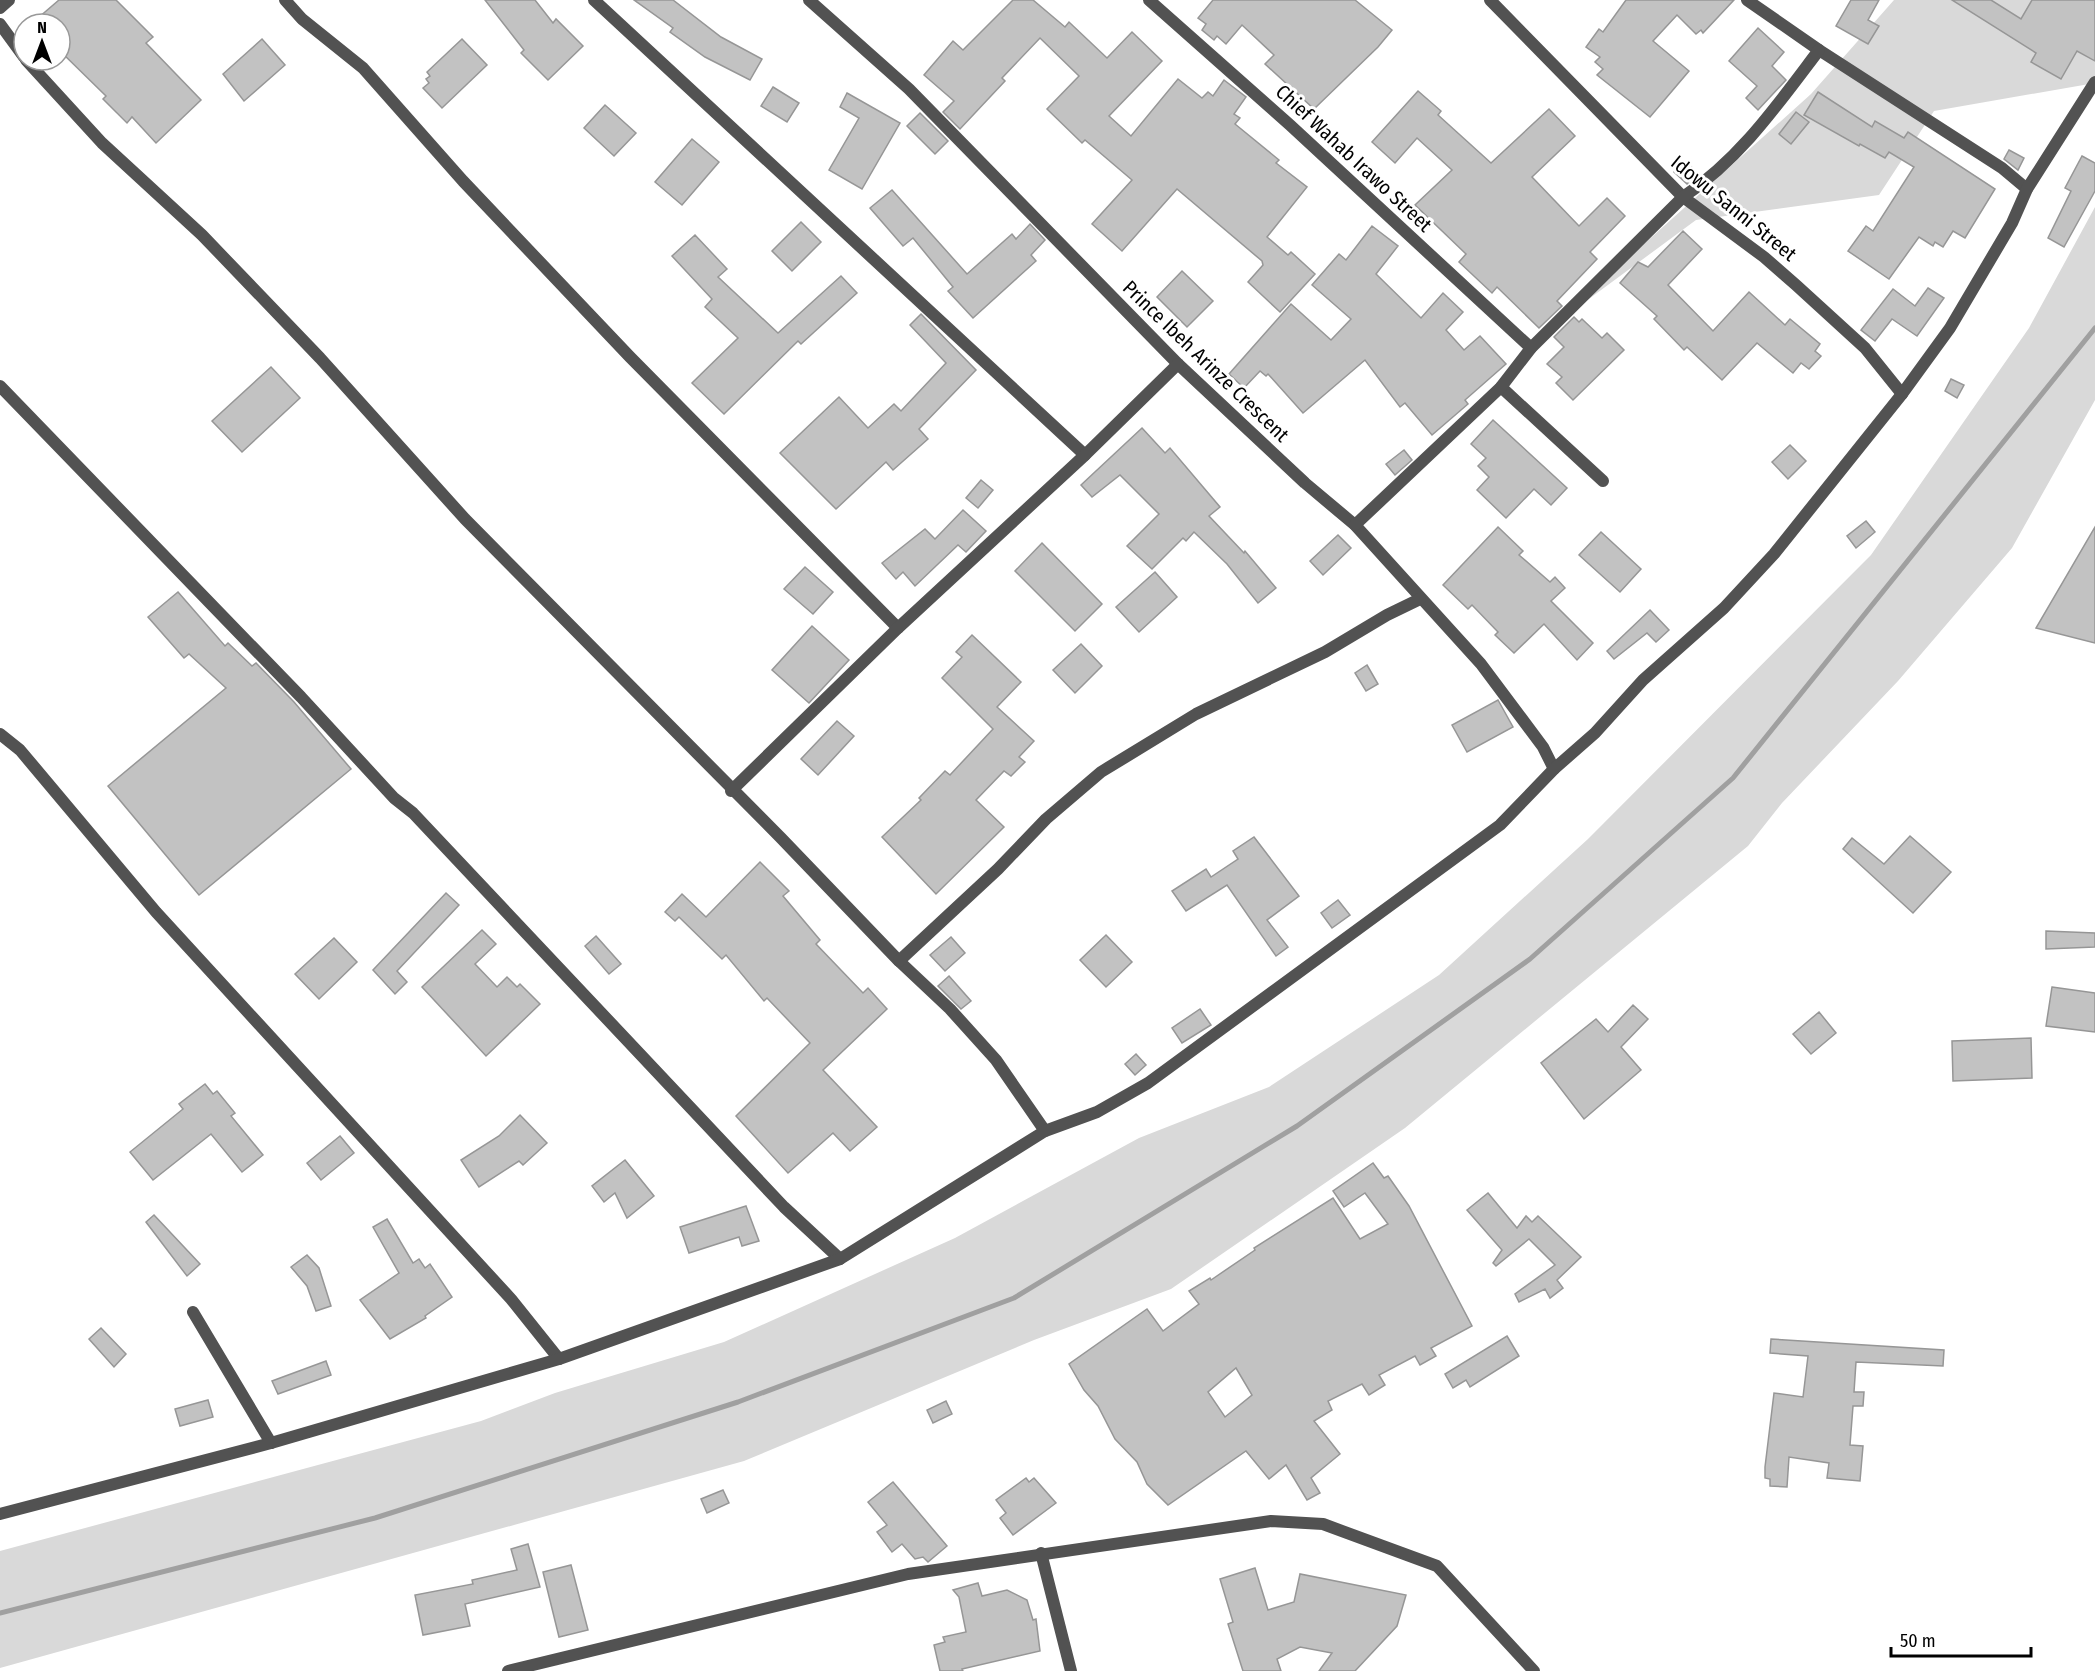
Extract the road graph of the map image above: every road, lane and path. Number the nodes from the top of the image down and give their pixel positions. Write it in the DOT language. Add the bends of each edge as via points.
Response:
graph roads {
  1 [pos="9,0"];
  2 [pos="285,0"];
  3 [pos="594,0"];
  4 [pos="809,0"];
  5 [pos="1149,0"];
  6 [pos="1490,0"];
  7 [pos="1747,0"];
  8 [pos="0,8"];
  9 [pos="0,24"];
  10 [pos="12,41"];
  11 [pos="1819,50"];
  12 [pos="37,72"];
  13 [pos="2095,82"];
  14 [pos="2027,189"];
  15 [pos="1683,197"];
  16 [pos="1531,348"];
  17 [pos="1178,364"];
  18 [pos="0,386"];
  19 [pos="1501,387"];
  20 [pos="1902,394"];
  21 [pos="1085,455"];
  22 [pos="1603,481"];
  23 [pos="1354,525"];
  24 [pos="1420,599"];
  25 [pos="898,628"];
  26 [pos="0,734"];
  27 [pos="1554,769"];
  28 [pos="732,790"];
  29 [pos="899,961"];
  30 [pos="1045,1131"];
  31 [pos="840,1258"];
  32 [pos="193,1311"];
  33 [pos="559,1359"];
  34 [pos="272,1443"];
  35 [pos="0,1514"];
  36 [pos="1041,1553"];
  37 [pos="508,1671"];
  38 [pos="1071,1671"];
  39 [pos="1534,1671"];
  1 -- 8 [label="street"];
  2 -- 25 [label="street" via="302,20 363,68 463,181 630,357"];
  3 -- 21 [label="street"];
  4 -- 17 [label="street, Prince Ibeh Arinze Crescent" via="909,89"];
  5 -- 16 [label="street, Chief Wahab Irawo Street"];
  6 -- 15 [label="street, Idowu Sanni Street"];
  7 -- 11 [label="street"];
  9 -- 10 [label="street"];
  11 -- 14 [label="street" via="2002,168"];
  11 -- 15 [label="street" via="1755,135 1708,180"];
  12 -- 28 [label="street" via="102,143 202,235 369,409 465,519"];
  13 -- 14 [label="street"];
  14 -- 20 [label="street" via="1993,259"];
  15 -- 16 [label="street"];
  15 -- 20 [label="street, Idowu Sanni Street" via="1796,285 1865,348"];
  16 -- 19 [label="street"];
  17 -- 21 [label="street"];
  17 -- 23 [label="street, Prince Ibeh Arinze Crescent"];
  18 -- 31 [label="street" via="394,798 413,813 784,1207"];
  19 -- 22 [label="street"];
  19 -- 23 [label="street"];
  20 -- 27 [label="street" via="1774,554 1724,608 1643,680 1596,733"];
  21 -- 25 [label="street"];
  23 -- 24 [label="street, Prince Ibeh Arinze Crescent"];
  24 -- 27 [label="street, Prince Ibeh Arinze Crescent" via="1481,664 1543,747"];
  24 -- 29 [label="street" via="1325,652 1196,714 1101,772 1046,819"];
  25 -- 28 [label="street"];
  26 -- 33 [label="street" via="20,750 156,912 511,1299"];
  27 -- 30 [label="street" via="1500,825 1148,1083 1097,1112"];
  28 -- 29 [label="street"];
  29 -- 30 [label="street" via="996,1060"];
  30 -- 31 [label="street"];
  31 -- 33 [label="street"];
  32 -- 34 [label="street"];
  33 -- 34 [label="street"];
  34 -- 35 [label="street"];
  36 -- 37 [label="street" via="908,1574"];
  36 -- 38 [label="street"];
  36 -- 39 [label="street" via="1271,1521 1323,1524 1437,1566"];
}
